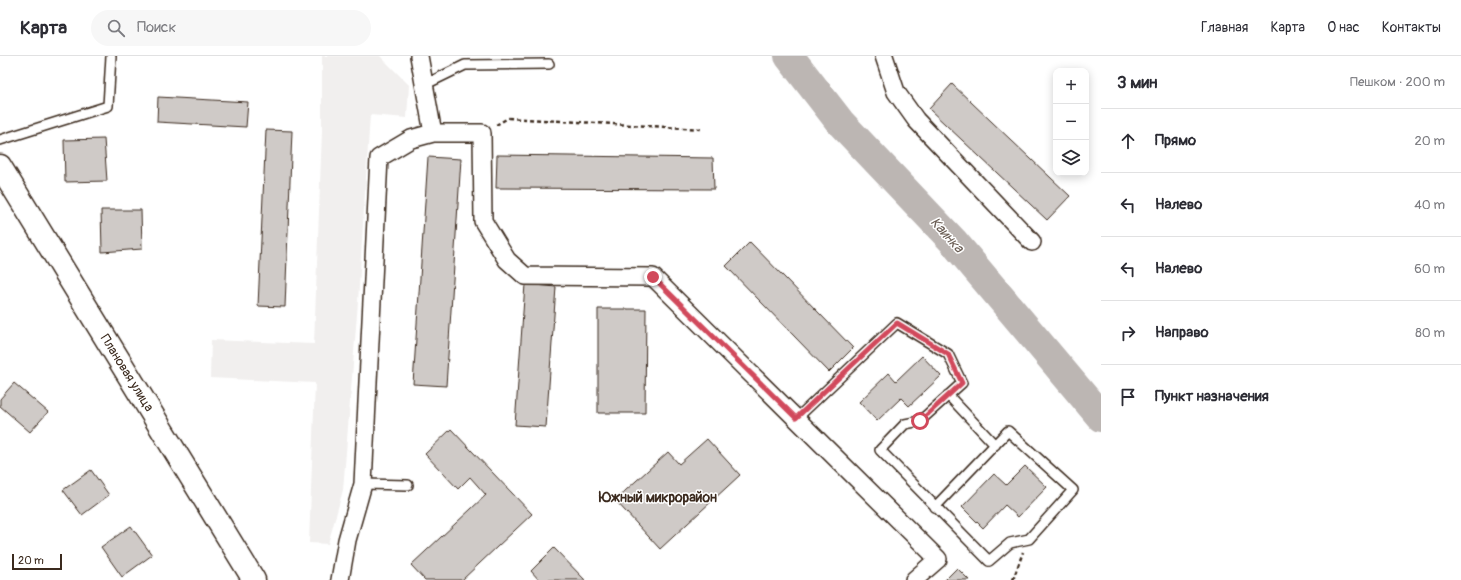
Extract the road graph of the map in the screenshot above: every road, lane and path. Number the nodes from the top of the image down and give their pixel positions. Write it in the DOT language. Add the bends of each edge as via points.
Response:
graph roads {
  1 [pos="112,56"];
  2 [pos="419,56"];
  3 [pos="884,56"];
  4 [pos="549,64"];
  5 [pos="424,85"];
  6 [pos="701,129"];
  7 [pos="433,133"];
  8 [pos="482,133"];
  9 [pos="0,140"];
  10 [pos="0,166"];
  11 [pos="1032,242"];
  12 [pos="948,395"];
  13 [pos="796,418"];
  14 [pos="995,445"];
  15 [pos="363,484"];
  16 [pos="408,485"];
  17 [pos="935,507"];
  18 [pos="1029,539"];
  19 [pos="254,580"];
  20 [pos="340,580"];
  21 [pos="914,580"];
  22 [pos="1013,580"];
  1 -- 9 [label="lane" via="108,106"];
  2 -- 5 [label="street"];
  3 -- 11 [label="street" via="896,92 916,120"];
  4 -- 5 [label="lane" via="465,64"];
  5 -- 7 [label="street"];
  6 -- 8 [label="path" via="508,118"];
  7 -- 8 [label="street"];
  7 -- 15 [label="street" via="411,139 379,158"];
  8 -- 13 [label="street" via="483,221 507,260 525,276 653,277"];
  10 -- 19 [label="street, Плановая улица"];
  12 -- 13 [label="lane" via="962,383 948,354 897,323"];
  12 -- 14 [label="lane"];
  12 -- 17 [label="lane" via="920,421 905,424 880,450"];
  13 -- 21 [label="street" via="938,559"];
  14 -- 17 [label="lane"];
  14 -- 18 [label="lane" via="1008,431 1073,490"];
  15 -- 16 [label="lane"];
  15 -- 20 [label="street" via="347,540"];
  17 -- 18 [label="lane" via="989,561 1010,543"];
  18 -- 22 [label="path"];
}
